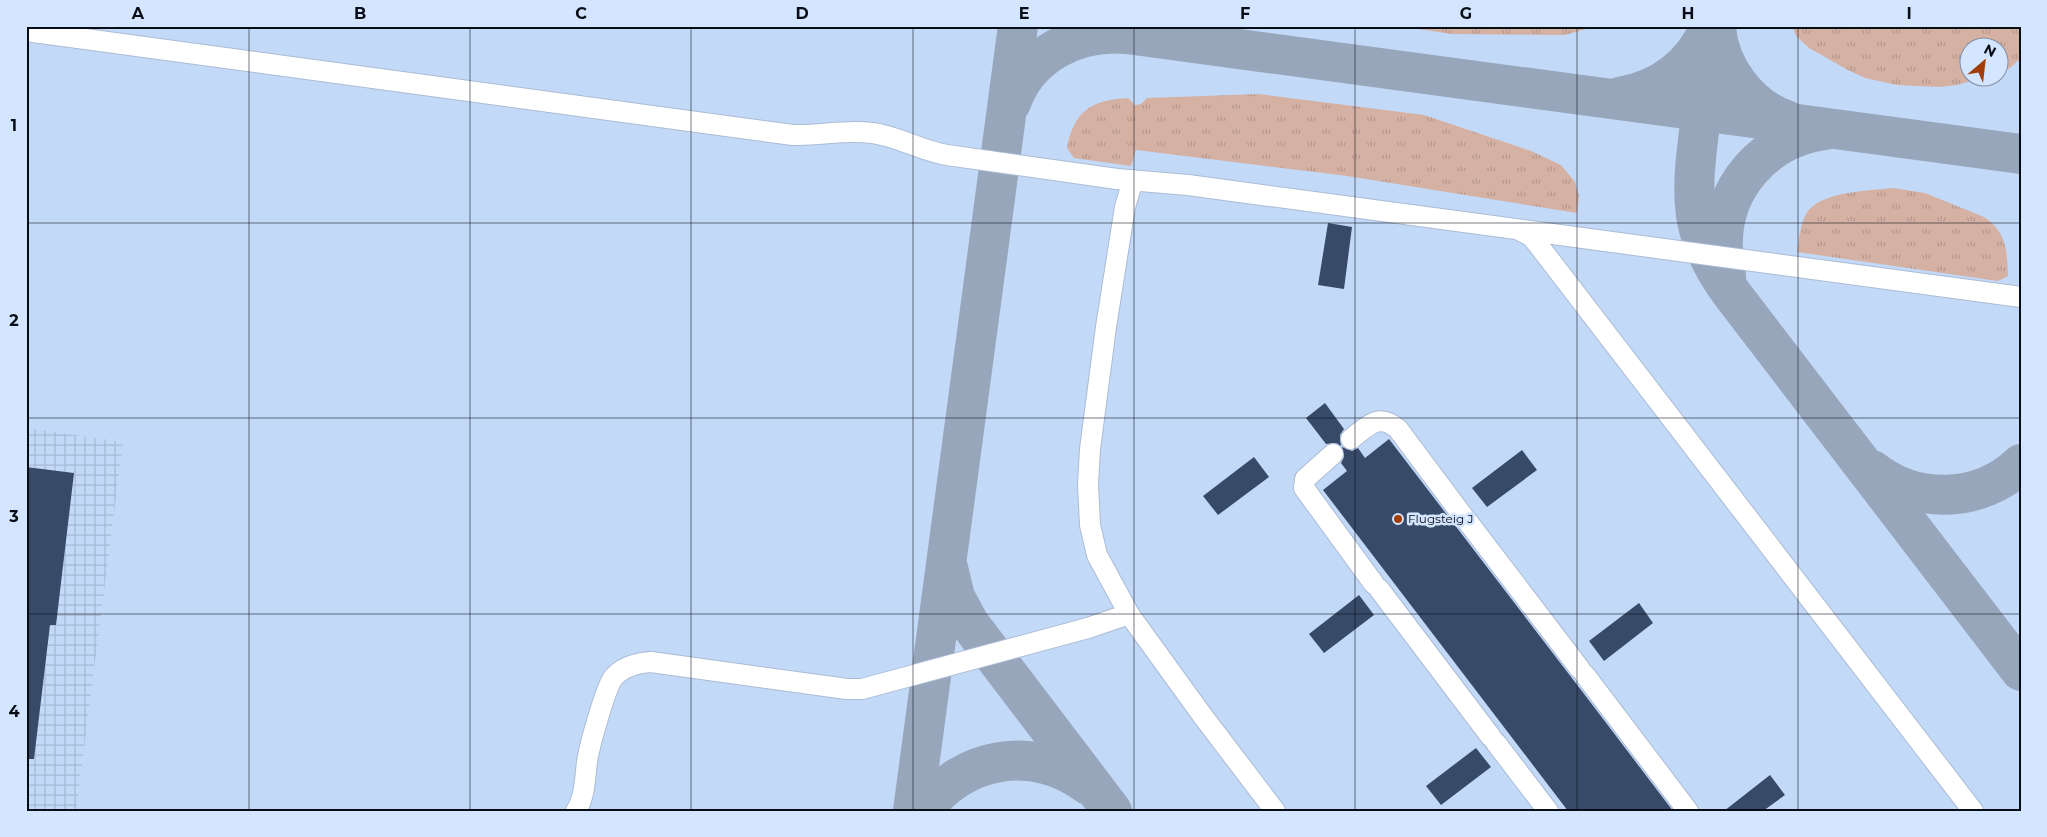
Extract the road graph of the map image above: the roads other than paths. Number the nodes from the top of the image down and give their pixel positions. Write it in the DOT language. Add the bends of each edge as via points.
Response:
graph roads {
  1 [pos="26,31"];
  2 [pos="1133,180"];
  3 [pos="1513,228"];
  4 [pos="2021,297"];
  5 [pos="1351,439"];
  6 [pos="1334,454"];
  7 [pos="1129,614"];
  8 [pos="576,811"];
  9 [pos="1275,811"];
  10 [pos="1548,811"];
  11 [pos="1688,811"];
  12 [pos="1973,811"];
  1 -- 2 [label="lane" via="793,135 872,132 930,152"];
  2 -- 3 [label="lane"];
  2 -- 7 [label="lane" via="1125,207 1106,327 1088,484 1090,525 1097,555"];
  3 -- 4 [label="lane"];
  3 -- 12 [label="lane" via="1536,242"];
  5 -- 11 [label="lane" via="1373,422 1382,420 1398,429"];
  6 -- 10 [label="lane" via="1305,478 1304,488"];
  7 -- 8 [label="lane" via="862,690 651,662 637,663 619,672 608,688 587,760 582,800"];
  7 -- 9 [label="lane"];
}
